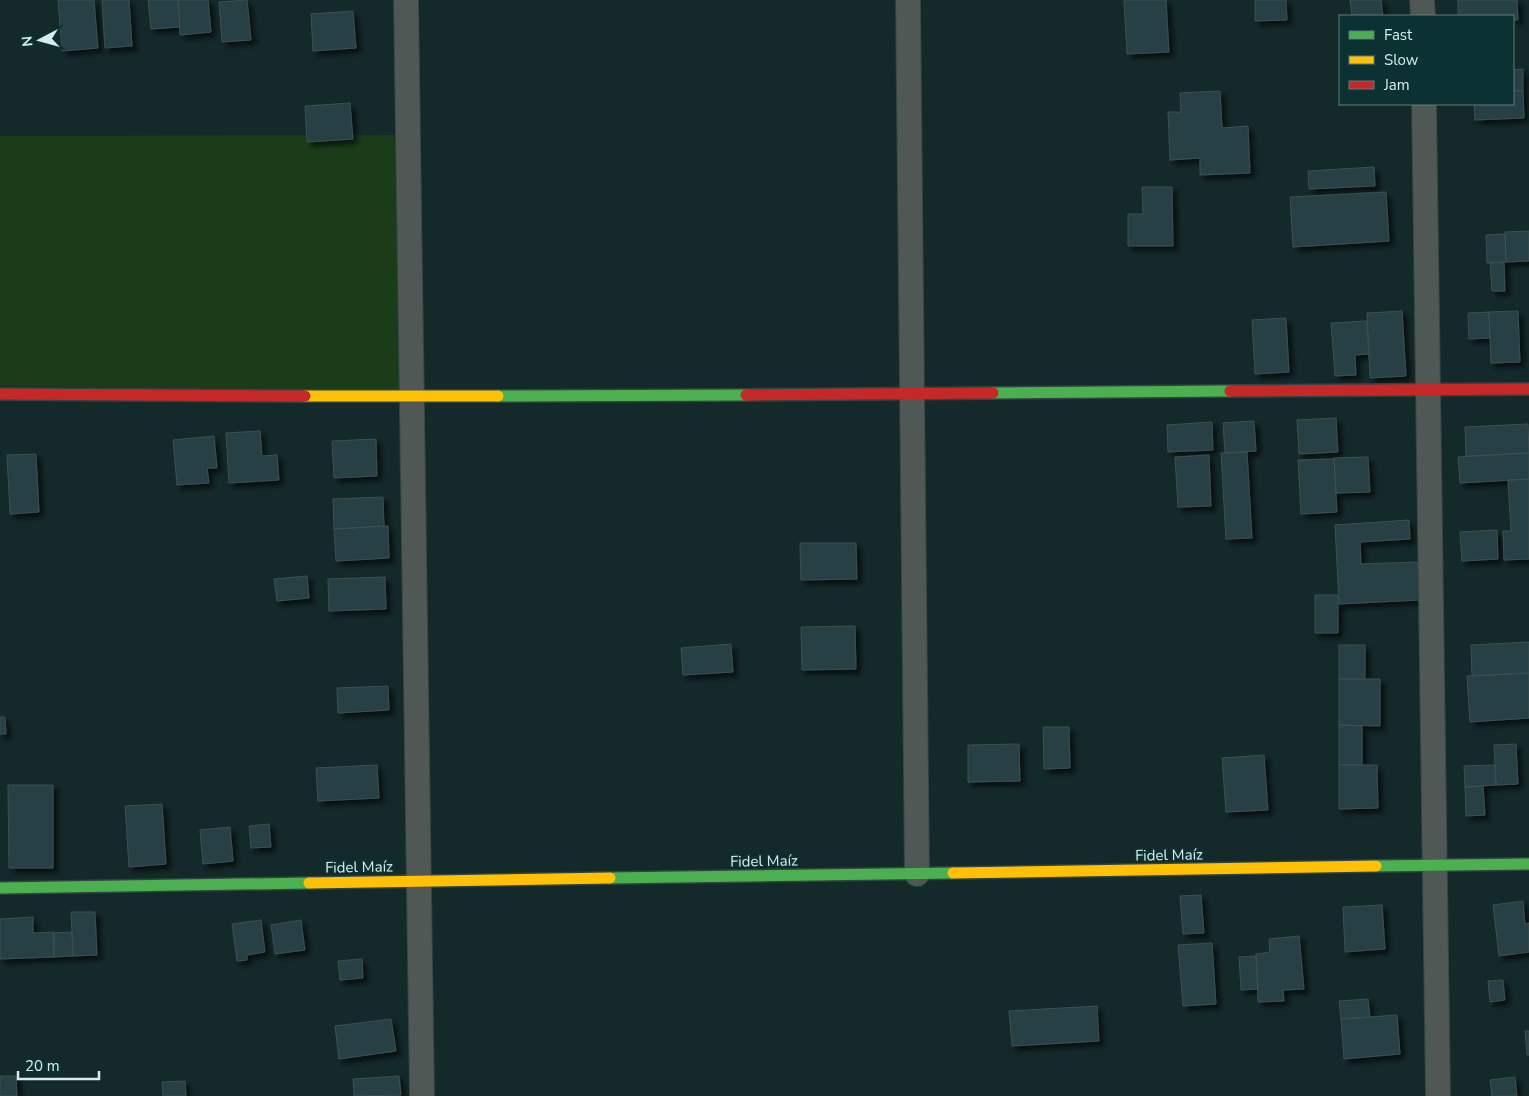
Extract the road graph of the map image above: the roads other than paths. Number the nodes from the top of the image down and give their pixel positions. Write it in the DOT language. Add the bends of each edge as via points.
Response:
graph roads {
  1 [pos="406,0"];
  2 [pos="908,0"];
  3 [pos="1422,0"];
  4 [pos="1423,15"];
  5 [pos="1424,105"];
  6 [pos="1529,389"];
  7 [pos="1428,390"];
  8 [pos="0,394"];
  9 [pos="912,394"];
  10 [pos="412,397"];
  11 [pos="1529,864"];
  12 [pos="1435,866"];
  13 [pos="917,874"];
  14 [pos="419,881"];
  15 [pos="0,888"];
  16 [pos="422,1096"];
  17 [pos="1438,1096"];
  1 -- 10 [label="street"];
  2 -- 9 [label="street"];
  3 -- 4 [label="street"];
  5 -- 7 [label="street"];
  6 -- 7 [label="street"];
  7 -- 9 [label="street"];
  7 -- 12 [label="street"];
  8 -- 10 [label="street"];
  9 -- 10 [label="street"];
  9 -- 13 [label="street"];
  10 -- 14 [label="street"];
  11 -- 12 [label="street, Fidel Maíz"];
  12 -- 13 [label="street, Fidel Maíz"];
  12 -- 17 [label="street"];
  13 -- 14 [label="street, Fidel Maíz"];
  14 -- 15 [label="street, Fidel Maíz"];
  14 -- 16 [label="street"];
}
